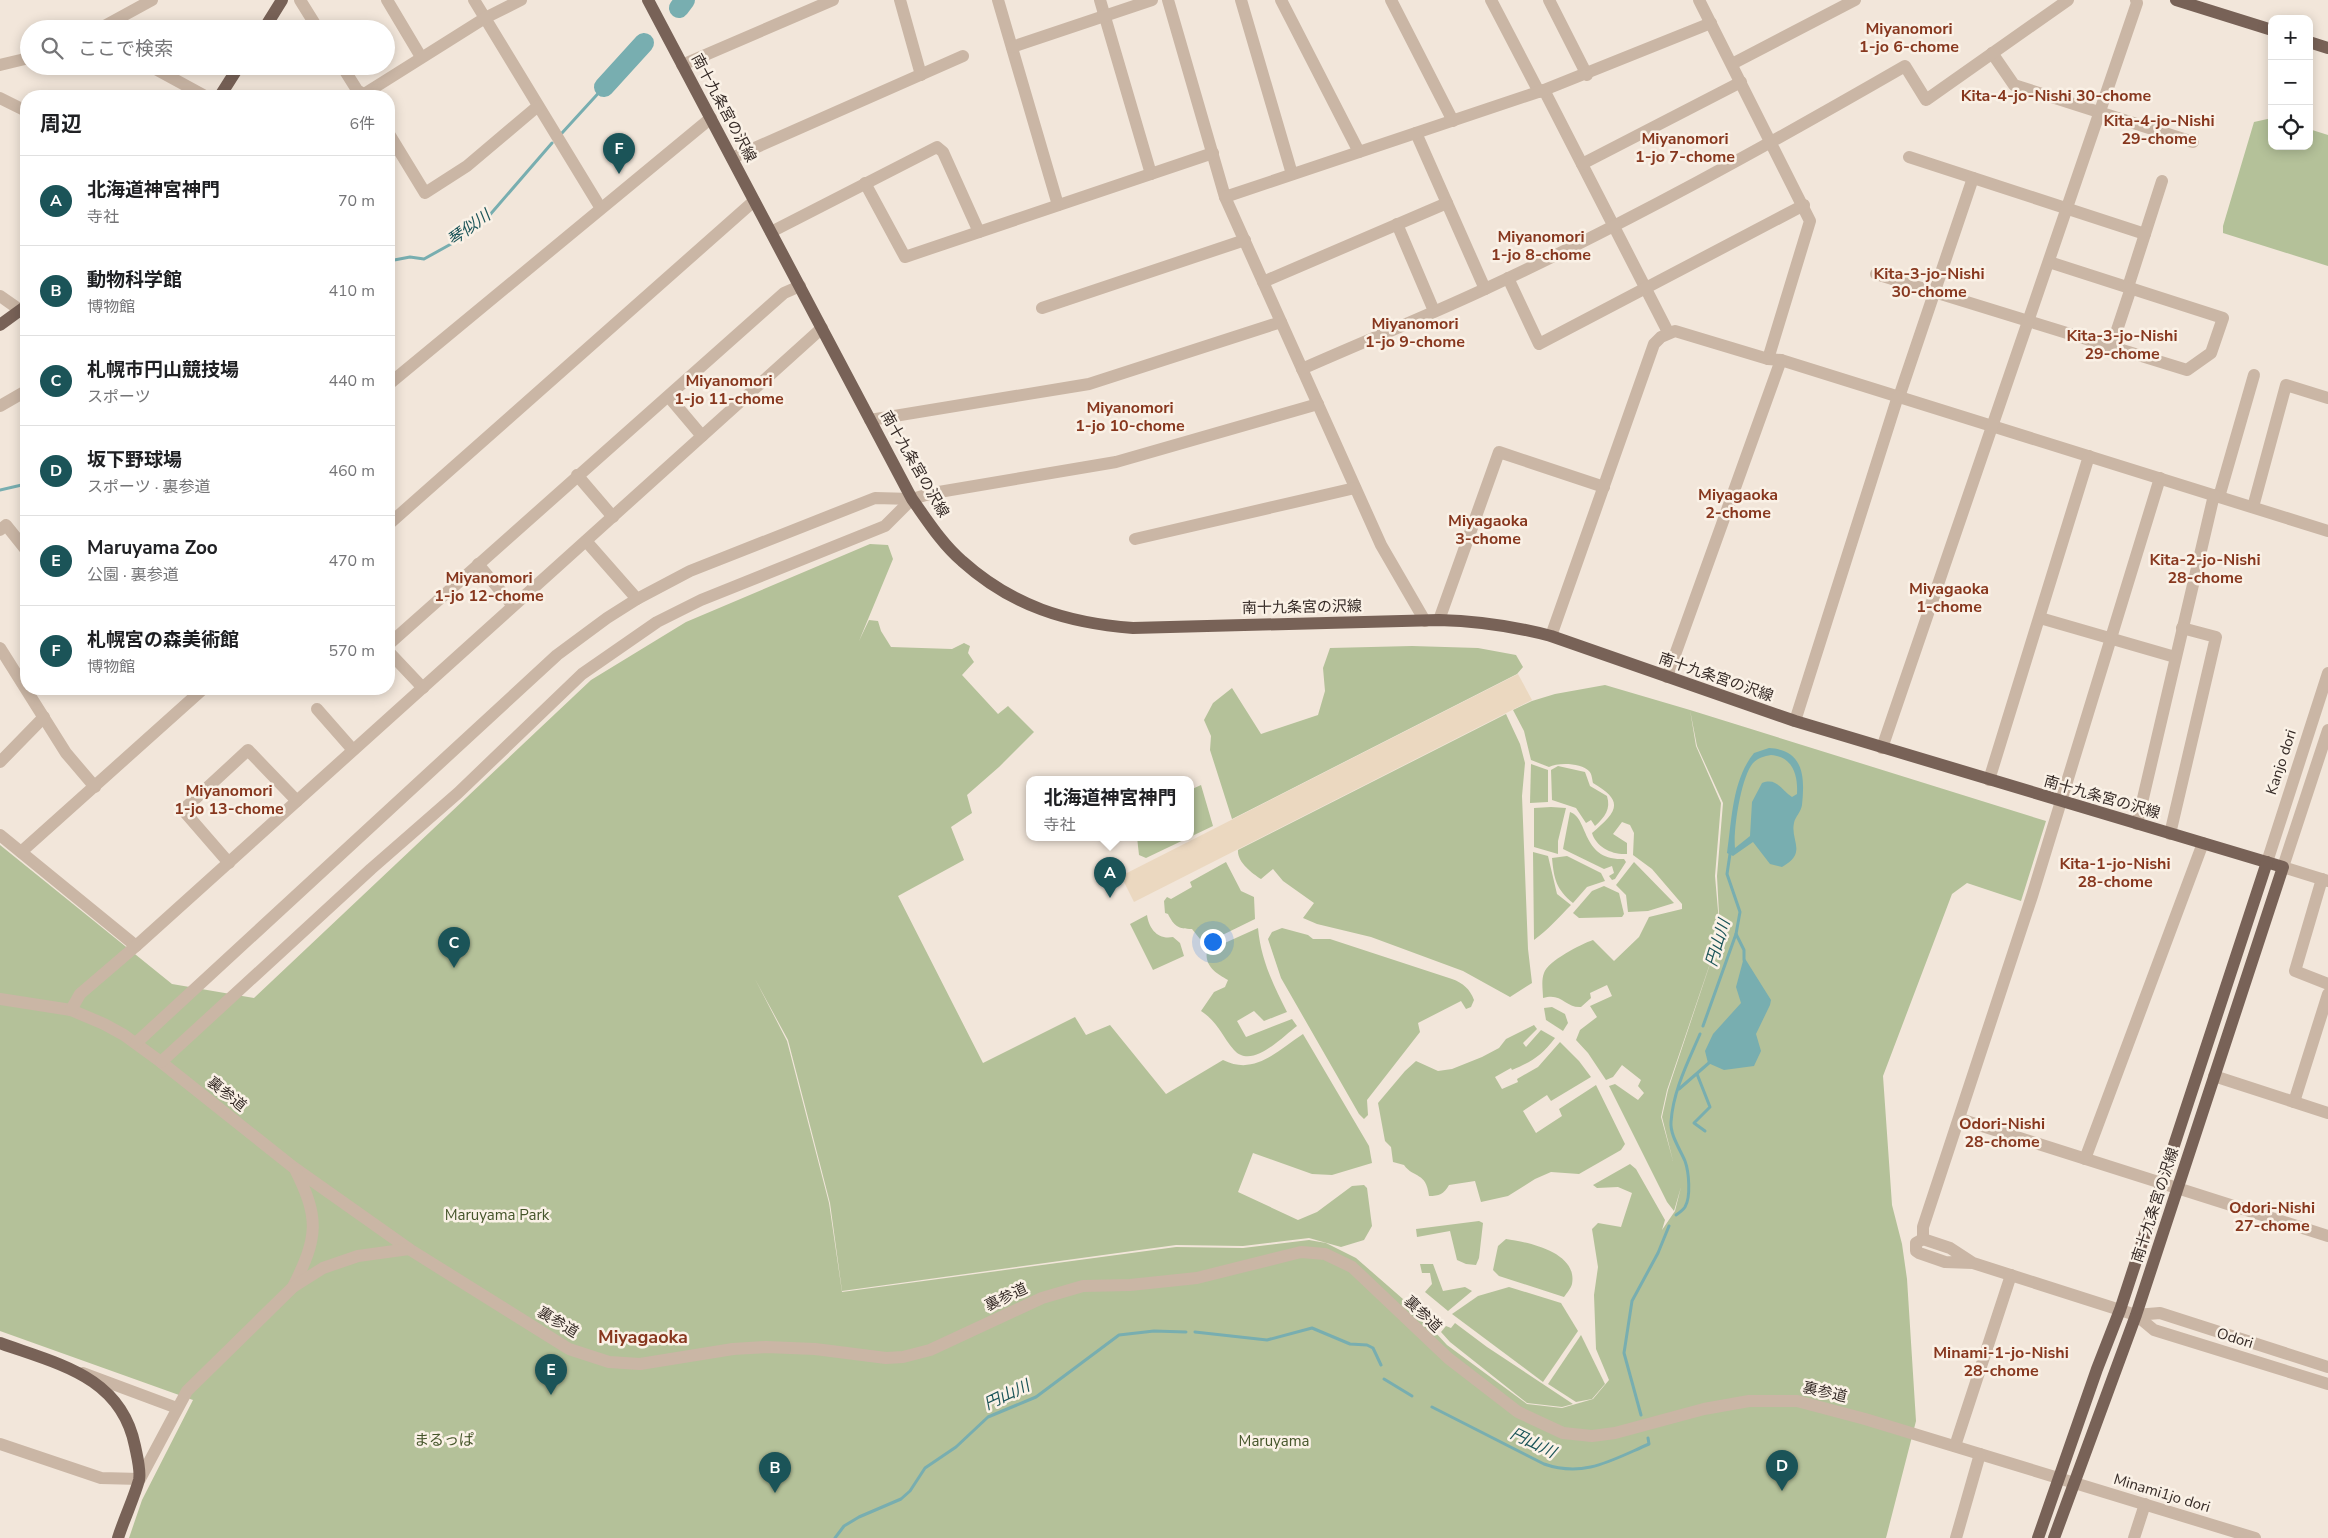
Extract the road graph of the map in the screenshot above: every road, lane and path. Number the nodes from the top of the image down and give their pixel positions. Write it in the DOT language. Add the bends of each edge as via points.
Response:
graph roads {
  1 [pos="152,0"];
  2 [pos="282,0"];
  3 [pos="300,0"];
  4 [pos="387,0"];
  5 [pos="474,0"];
  6 [pos="521,0"];
  7 [pos="648,0"];
  8 [pos="831,0"];
  9 [pos="900,0"];
  10 [pos="998,0"];
  11 [pos="1100,0"];
  12 [pos="1152,0"];
  13 [pos="1168,0"];
  14 [pos="1241,0"];
  15 [pos="1282,0"];
  16 [pos="1391,0"];
  17 [pos="1491,0"];
  18 [pos="1549,0"];
  19 [pos="1699,0"];
  20 [pos="1855,0"];
  21 [pos="2068,0"];
  22 [pos="2136,0"];
  23 [pos="2176,0"];
  24 [pos="1105,17"];
  25 [pos="485,18"];
  26 [pos="115,20"];
  27 [pos="270,20"];
  28 [pos="312,20"];
  29 [pos="1711,23"];
  30 [pos="2268,29"];
  31 [pos="2313,43"];
  32 [pos="1012,47"];
  33 [pos="2328,48"];
  34 [pos="1992,54"];
  35 [pos="963,56"];
  36 [pos="422,57"];
  37 [pos="20,60"];
  38 [pos="1732,64"];
  39 [pos="0,65"];
  40 [pos="682,65"];
  41 [pos="166,75"];
  42 [pos="234,75"];
  43 [pos="348,75"];
  44 [pos="395,75"];
  45 [pos="395,75"];
  46 [pos="921,75"];
  47 [pos="1587,75"];
  48 [pos="1741,82"];
  49 [pos="194,90"];
  50 [pos="224,90"];
  51 [pos="357,90"];
  52 [pos="372,90"];
  53 [pos="1542,91"];
  54 [pos="0,98"];
  55 [pos="538,106"];
  56 [pos="20,108"];
  57 [pos="2101,112"];
  58 [pos="710,118"];
  59 [pos="1453,121"];
  60 [pos="1416,133"];
  61 [pos="2193,142"];
  62 [pos="1772,143"];
  63 [pos="395,144"];
  64 [pos="1359,152"];
  65 [pos="1213,153"];
  66 [pos="1909,157"];
  67 [pos="732,158"];
  68 [pos="1582,164"];
  69 [pos="1151,174"];
  70 [pos="1292,174"];
  71 [pos="1973,178"];
  72 [pos="2162,181"];
  73 [pos="865,183"];
  74 [pos="1225,197"];
  75 [pos="754,200"];
  76 [pos="1447,203"];
  77 [pos="1058,205"];
  78 [pos="1804,206"];
  79 [pos="600,207"];
  80 [pos="2067,209"];
  81 [pos="1397,224"];
  82 [pos="1614,226"];
  83 [pos="771,232"];
  84 [pos="979,232"];
  85 [pos="2145,234"];
  86 [pos="1244,240"];
  87 [pos="2049,262"];
  88 [pos="1876,274"];
  89 [pos="1508,278"];
  90 [pos="1263,282"];
  91 [pos="800,286"];
  92 [pos="2130,288"];
  93 [pos="1485,289"];
  94 [pos="1647,289"];
  95 [pos="1935,292"];
  96 [pos="0,296"];
  97 [pos="20,306"];
  98 [pos="1042,308"];
  99 [pos="20,310"];
  100 [pos="1434,311"];
  101 [pos="2029,321"];
  102 [pos="1281,322"];
  103 [pos="0,326"];
  104 [pos="822,328"];
  105 [pos="1668,332"];
  106 [pos="2111,348"];
  107 [pos="1775,359"];
  108 [pos="1302,369"];
  109 [pos="2254,375"];
  110 [pos="395,379"];
  111 [pos="20,394"];
  112 [pos="1898,396"];
  113 [pos="669,397"];
  114 [pos="2328,398"];
  115 [pos="1318,404"];
  116 [pos="0,406"];
  117 [pos="870,420"];
  118 [pos="1993,426"];
  119 [pos="702,436"];
  120 [pos="2089,456"];
  121 [pos="577,475"];
  122 [pos="2160,478"];
  123 [pos="1604,487"];
  124 [pos="1355,488"];
  125 [pos="2216,496"];
  126 [pos="912,498"];
  127 [pos="2253,507"];
  128 [pos="613,517"];
  129 [pos="395,519"];
  130 [pos="0,530"];
  131 [pos="2328,531"];
  132 [pos="1135,539"];
  133 [pos="586,541"];
  134 [pos="20,542"];
  135 [pos="478,564"];
  136 [pos="637,599"];
  137 [pos="513,606"];
  138 [pos="2040,618"];
  139 [pos="1439,620"];
  140 [pos="1425,621"];
  141 [pos="2182,628"];
  142 [pos="1551,636"];
  143 [pos="395,639"];
  144 [pos="2111,639"];
  145 [pos="0,648"];
  146 [pos="2175,657"];
  147 [pos="395,659"];
  148 [pos="2328,673"];
  149 [pos="1667,676"];
  150 [pos="20,679"];
  151 [pos="422,688"];
  152 [pos="30,695"];
  153 [pos="196,695"];
  154 [pos="317,709"];
  155 [pos="44,717"];
  156 [pos="1795,721"];
  157 [pos="2328,730"];
  158 [pos="1882,748"];
  159 [pos="353,750"];
  160 [pos="0,762"];
  161 [pos="1989,780"];
  162 [pos="95,787"];
  163 [pos="297,801"];
  164 [pos="2060,801"];
  165 [pos="2137,824"];
  166 [pos="2170,834"];
  167 [pos="0,835"];
  168 [pos="2203,843"];
  169 [pos="21,852"];
  170 [pos="2267,862"];
  171 [pos="229,863"];
  172 [pos="2283,867"];
  173 [pos="2325,880"];
  174 [pos="136,946"];
  175 [pos="2328,984"];
  176 [pos="2328,994"];
  177 [pos="0,999"];
  178 [pos="71,1010"];
  179 [pos="136,1043"];
  180 [pos="161,1062"];
  181 [pos="2214,1076"];
  182 [pos="2294,1102"];
  183 [pos="2328,1113"];
  184 [pos="1960,1119"];
  185 [pos="2085,1159"];
  186 [pos="293,1167"];
  187 [pos="2162,1183"];
  188 [pos="2178,1188"];
  189 [pos="2328,1236"];
  190 [pos="409,1249"];
  191 [pos="2011,1275"];
  192 [pos="293,1286"];
  193 [pos="2120,1310"];
  194 [pos="2136,1315"];
  195 [pos="0,1343"];
  196 [pos="68,1368"];
  197 [pos="2328,1368"];
  198 [pos="2326,1384"];
  199 [pos="177,1408"];
  200 [pos="0,1444"];
  201 [pos="1955,1446"];
  202 [pos="1980,1454"];
  203 [pos="2059,1478"];
  204 [pos="140,1479"];
  205 [pos="2074,1483"];
  206 [pos="2145,1504"];
  207 [pos="118,1538"];
  208 [pos="1956,1538"];
  209 [pos="2038,1538"];
  210 [pos="2054,1538"];
  211 [pos="2134,1538"];
  212 [pos="2255,1538"];
  1 -- 26 [label="street"];
  2 -- 27 [label="main road"];
  3 -- 28 [label="street"];
  4 -- 36 [label="street"];
  5 -- 25 [label="street"];
  6 -- 25 [label="street"];
  7 -- 40 [label="main road, 南十九条宮の沢線"];
  8 -- 40 [label="street"];
  9 -- 46 [label="street"];
  10 -- 32 [label="street"];
  11 -- 24 [label="street"];
  12 -- 24 [label="street"];
  13 -- 65 [label="street"];
  14 -- 70 [label="street"];
  15 -- 64 [label="street"];
  16 -- 59 [label="street"];
  17 -- 53 [label="street"];
  18 -- 47 [label="street"];
  19 -- 29 [label="street"];
  20 -- 38 [label="street"];
  21 -- 34 [label="street"];
  22 -- 57 [label="street"];
  23 -- 30 [label="main road"];
  24 -- 32 [label="street"];
  24 -- 69 [label="street"];
  25 -- 36 [label="street"];
  25 -- 55 [label="street"];
  29 -- 38 [label="street"];
  29 -- 47 [label="street"];
  31 -- 33 [label="main road"];
  32 -- 77 [label="street"];
  34 -- 57 [label="street" via="2014,85"];
  34 -- 62 [label="street" via="1926,100 1905,66"];
  35 -- 46 [label="street"];
  36 -- 45 [label="street"];
  37 -- 39 [label="street"];
  38 -- 48 [label="street"];
  40 -- 58 [label="main road, 南十九条宮の沢線"];
  41 -- 49 [label="street"];
  42 -- 50 [label="main road"];
  43 -- 51 [label="street"];
  44 -- 52 [label="street"];
  46 -- 67 [label="street"];
  47 -- 53 [label="street"];
  48 -- 62 [label="street"];
  48 -- 68 [label="street"];
  53 -- 59 [label="street"];
  53 -- 68 [label="street"];
  54 -- 56 [label="street"];
  55 -- 63 [label="street" via="467,166 425,193"];
  55 -- 79 [label="street"];
  57 -- 61 [label="street"];
  57 -- 80 [label="street"];
  58 -- 67 [label="main road, 南十九条宮の沢線"];
  58 -- 79 [label="street"];
  59 -- 60 [label="street"];
  60 -- 64 [label="street"];
  60 -- 76 [label="street"];
  62 -- 78 [label="street"];
  62 -- 82 [label="street"];
  64 -- 70 [label="street"];
  65 -- 69 [label="street"];
  65 -- 74 [label="street"];
  66 -- 71 [label="street"];
  67 -- 75 [label="main road, 南十九条宮の沢線"];
  68 -- 82 [label="street"];
  69 -- 77 [label="street"];
  70 -- 74 [label="street"];
  71 -- 80 [label="street"];
  71 -- 95 [label="street"];
  72 -- 85 [label="street"];
  73 -- 83 [label="street"];
  73 -- 84 [label="street" via="905,258"];
  73 -- 84 [label="street" via="937,147 943,152"];
  74 -- 86 [label="street"];
  75 -- 83 [label="main road, 南十九条宮の沢線"];
  75 -- 129 [label="street"];
  76 -- 81 [label="street"];
  76 -- 93 [label="street"];
  77 -- 84 [label="street"];
  78 -- 94 [label="street"];
  78 -- 107 [label="street" via="1810,221 1809,229"];
  79 -- 110 [label="street"];
  80 -- 85 [label="street"];
  80 -- 87 [label="street"];
  81 -- 90 [label="street"];
  81 -- 100 [label="street"];
  82 -- 89 [label="street"];
  82 -- 94 [label="street"];
  83 -- 91 [label="main road, 南十九条宮の沢線"];
  85 -- 92 [label="street"];
  86 -- 90 [label="street"];
  86 -- 98 [label="street"];
  87 -- 92 [label="street"];
  87 -- 101 [label="street"];
  88 -- 95 [label="street"];
  89 -- 93 [label="street"];
  89 -- 94 [label="street" via="1539,344"];
  90 -- 102 [label="street"];
  91 -- 104 [label="main road, 南十九条宮の沢線"];
  91 -- 113 [label="street" via="784,293"];
  92 -- 106 [label="street"];
  92 -- 106 [label="street" via="2223,318 2211,353 2187,370"];
  93 -- 100 [label="street"];
  94 -- 105 [label="street"];
  95 -- 101 [label="street"];
  95 -- 112 [label="street"];
  96 -- 97 [label="street"];
  99 -- 103 [label="main road"];
  100 -- 108 [label="street"];
  101 -- 106 [label="street"];
  101 -- 118 [label="street"];
  102 -- 108 [label="street"];
  102 -- 117 [label="street" via="1089,384"];
  104 -- 117 [label="main road, 南十九条宮の沢線"];
  104 -- 119 [label="street"];
  105 -- 107 [label="street" via="1681,332"];
  105 -- 123 [label="street" via="1654,344"];
  107 -- 112 [label="street"];
  107 -- 149 [label="street"];
  108 -- 115 [label="street"];
  109 -- 125 [label="street"];
  111 -- 116 [label="street"];
  112 -- 118 [label="street"];
  112 -- 156 [label="street"];
  113 -- 119 [label="street"];
  113 -- 121 [label="street"];
  114 -- 127 [label="street" via="2286,385"];
  115 -- 124 [label="street"];
  115 -- 126 [label="street" via="1116,462"];
  117 -- 126 [label="main road, 南十九条宮の沢線"];
  118 -- 120 [label="street"];
  118 -- 158 [label="street"];
  119 -- 128 [label="street"];
  120 -- 122 [label="street"];
  120 -- 138 [label="street"];
  121 -- 128 [label="street"];
  121 -- 135 [label="street"];
  122 -- 125 [label="street"];
  122 -- 144 [label="street"];
  123 -- 139 [label="street" via="1499,452"];
  123 -- 142 [label="street"];
  124 -- 132 [label="street"];
  124 -- 140 [label="street" via="1380,545"];
  125 -- 127 [label="street"];
  125 -- 141 [label="street"];
  126 -- 136 [label="street" via="875,498 690,571"];
  126 -- 140 [label="main road, 南十九条宮の沢線" via="935,532 961,560 986,580 1028,604 1092,625 1133,628"];
  126 -- 180 [label="street" via="885,526 701,600 657,622 589,668 458,793 370,869"];
  127 -- 131 [label="street"];
  128 -- 133 [label="street"];
  130 -- 134 [label="street" via="6,525"];
  133 -- 136 [label="street"];
  133 -- 137 [label="street"];
  135 -- 137 [label="street"];
  135 -- 143 [label="street"];
  136 -- 179 [label="street" via="557,655"];
  137 -- 151 [label="street"];
  138 -- 144 [label="street"];
  138 -- 161 [label="street"];
  139 -- 140 [label="main road, 南十九条宮の沢線"];
  139 -- 142 [label="main road, 南十九条宮の沢線" via="1505,625"];
  141 -- 146 [label="street"];
  141 -- 166 [label="street" via="2216,637"];
  142 -- 149 [label="main road, 南十九条宮の沢線"];
  144 -- 146 [label="street"];
  144 -- 164 [label="street"];
  145 -- 150 [label="street"];
  146 -- 165 [label="street"];
  147 -- 151 [label="street"];
  148 -- 170 [label="street, Kanjo dori"];
  149 -- 156 [label="main road, 南十九条宮の沢線"];
  151 -- 159 [label="street"];
  152 -- 155 [label="street"];
  153 -- 162 [label="street"];
  154 -- 159 [label="street"];
  155 -- 160 [label="street"];
  155 -- 162 [label="street" via="66,752"];
  156 -- 158 [label="main road, 南十九条宮の沢線"];
  157 -- 172 [label="street"];
  158 -- 161 [label="main road, 南十九条宮の沢線"];
  159 -- 163 [label="street"];
  161 -- 164 [label="main road, 南十九条宮の沢線"];
  162 -- 169 [label="street"];
  163 -- 171 [label="street"];
  163 -- 171 [label="street" via="248,750 183,810"];
  164 -- 165 [label="main road, 南十九条宮の沢線"];
  164 -- 184 [label="street"];
  165 -- 166 [label="main road, 南十九条宮の沢線"];
  166 -- 168 [label="main road, 南十九条宮の沢線"];
  167 -- 169 [label="street"];
  168 -- 170 [label="main road, 南十九条宮の沢線"];
  168 -- 185 [label="street"];
  169 -- 174 [label="street"];
  170 -- 172 [label="main road, 南十九条宮の沢線"];
  170 -- 187 [label="main road, 南十九条宮の沢線"];
  171 -- 174 [label="street"];
  172 -- 173 [label="street"];
  172 -- 181 [label="main road, 南十九条宮の沢線"];
  173 -- 175 [label="street" via="2295,971"];
  174 -- 178 [label="street" via="80,994"];
  176 -- 182 [label="street"];
  177 -- 178 [label="street, 裏参道"];
  178 -- 179 [label="street, 裏参道"];
  179 -- 180 [label="street, 裏参道"];
  180 -- 186 [label="street, 裏参道"];
  181 -- 182 [label="street"];
  181 -- 188 [label="main road, 南十九条宮の沢線"];
  182 -- 183 [label="street"];
  184 -- 185 [label="street"];
  184 -- 191 [label="street, Odori" via="1923,1227 1923,1239 1916,1243 1916,1251 1945,1262 1973,1263"];
  185 -- 187 [label="street"];
  186 -- 190 [label="street, 裏参道"];
  186 -- 192 [label="street" via="309,1197 313,1220 312,1244"];
  187 -- 188 [label="street"];
  187 -- 193 [label="main road, 南十九条宮の沢線"];
  188 -- 189 [label="street"];
  188 -- 194 [label="main road, 南十九条宮の沢線"];
  190 -- 192 [label="street" via="358,1256 323,1268"];
  190 -- 201 [label="street, 裏参道" via="569,1350 609,1362 640,1364 766,1347 903,1357 930,1350 1042,1298 1083,1286 1197,1278 1295,1252 1316,1252 1352,1267 1426,1340 1518,1412 1563,1433 1592,1436 1615,1433 1704,1409 1740,1403 1797,1401"];
  191 -- 193 [label="street, Odori"];
  191 -- 201 [label="street"];
  192 -- 199 [label="street" via="187,1391"];
  193 -- 194 [label="street, Odori"];
  193 -- 203 [label="main road, 南十九条宮の沢線"];
  194 -- 197 [label="street, Odori" via="2160,1313"];
  194 -- 198 [label="street, Odori" via="2154,1330"];
  194 -- 205 [label="main road, 南十九条宮の沢線"];
  195 -- 196 [label="main road"];
  196 -- 199 [label="street"];
  196 -- 204 [label="main road" via="93,1380 110,1394 124,1413 132,1430"];
  197 -- 198 [label="street"];
  199 -- 204 [label="street"];
  200 -- 204 [label="street" via="101,1478"];
  201 -- 202 [label="street, 裏参道"];
  202 -- 203 [label="street, 裏参道"];
  202 -- 208 [label="street"];
  203 -- 205 [label="street, Minami1jo dori"];
  203 -- 209 [label="main road, 南十九条宮の沢線"];
  204 -- 207 [label="main road"];
  205 -- 206 [label="street, Minami1jo dori"];
  205 -- 210 [label="main road, 南十九条宮の沢線"];
  206 -- 211 [label="street"];
  206 -- 212 [label="street, Minami1jo dori"];
}
